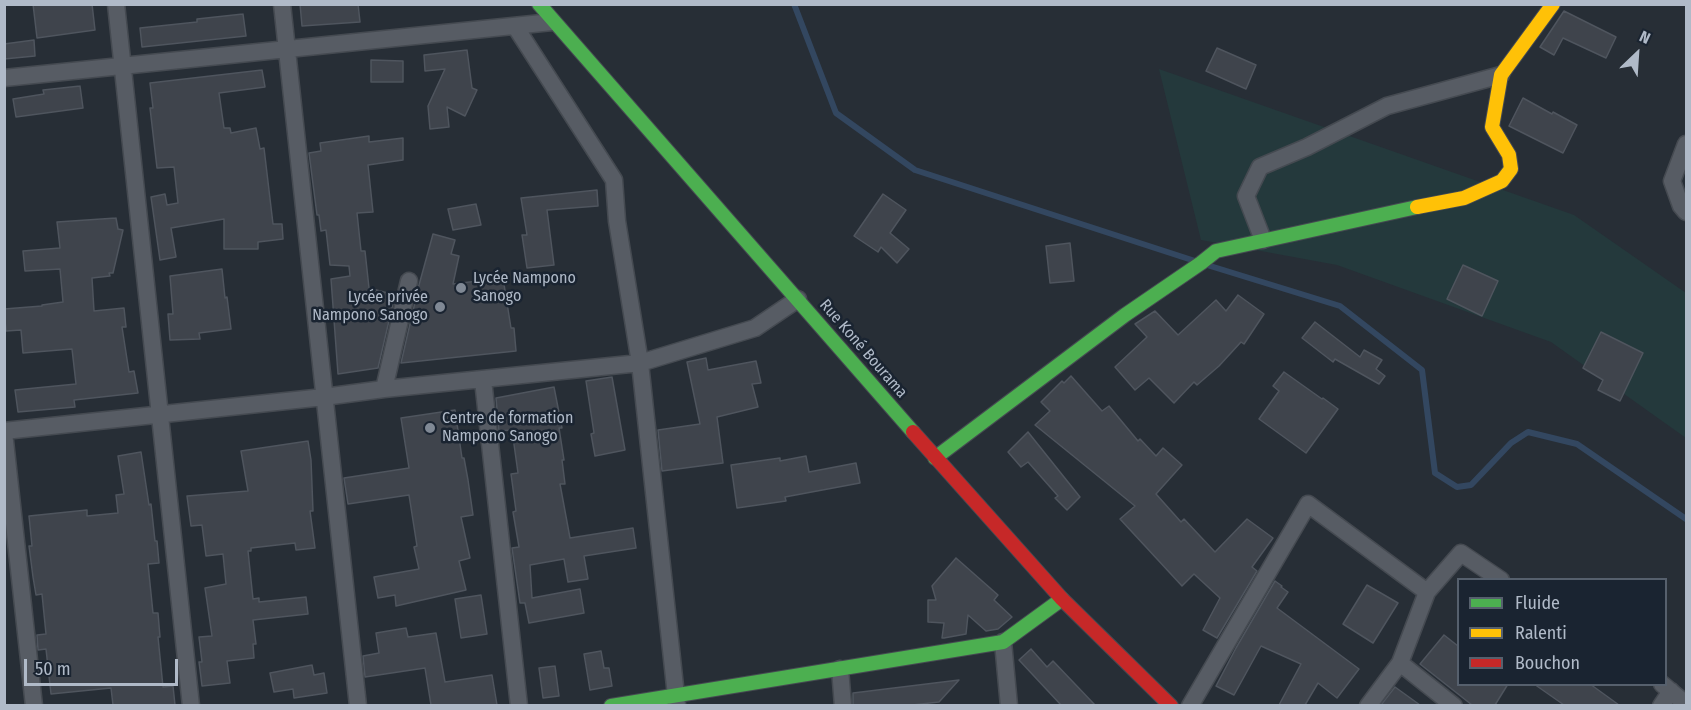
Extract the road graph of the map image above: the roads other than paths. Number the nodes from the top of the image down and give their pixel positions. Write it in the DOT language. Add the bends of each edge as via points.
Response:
graph roads {
  1 [pos="116,4"];
  2 [pos="282,4"];
  3 [pos="539,4"];
  4 [pos="1553,4"];
  5 [pos="552,22"];
  6 [pos="515,26"];
  7 [pos="287,49"];
  8 [pos="122,66"];
  9 [pos="1501,75"];
  10 [pos="4,78"];
  11 [pos="1686,144"];
  12 [pos="1686,212"];
  13 [pos="1263,240"];
  14 [pos="409,281"];
  15 [pos="798,299"];
  16 [pos="639,363"];
  17 [pos="483,380"];
  18 [pos="384,389"];
  19 [pos="324,397"];
  20 [pos="160,414"];
  21 [pos="4,431"];
  22 [pos="935,458"];
  23 [pos="1499,578"];
  24 [pos="1427,592"];
  25 [pos="1062,599"];
  26 [pos="1003,642"];
  27 [pos="1400,663"];
  28 [pos="840,669"];
  29 [pos="1667,688"];
  30 [pos="676,700"];
  31 [pos="1686,704"];
  32 [pos="34,705"];
  33 [pos="191,705"];
  34 [pos="358,705"];
  35 [pos="519,705"];
  36 [pos="611,705"];
  37 [pos="843,705"];
  38 [pos="1009,705"];
  39 [pos="1171,705"];
  40 [pos="1190,705"];
  41 [pos="1368,705"];
  42 [pos="1454,705"];
  43 [pos="1661,705"];
  1 -- 8 [label="street"];
  2 -- 7 [label="street"];
  3 -- 5 [label="main road, Rue Koné Bourama"];
  4 -- 9 [label="main road"];
  5 -- 6 [label="street"];
  5 -- 15 [label="main road, Rue Koné Bourama"];
  6 -- 7 [label="street"];
  6 -- 16 [label="street" via="614,180"];
  7 -- 8 [label="street"];
  7 -- 19 [label="street"];
  8 -- 10 [label="street"];
  8 -- 20 [label="street"];
  9 -- 13 [label="street" via="1387,106 1260,167 1246,196"];
  9 -- 13 [label="main road" via="1492,127 1509,155 1511,169 1502,181 1464,198"];
  11 -- 12 [label="street" via="1672,180"];
  13 -- 22 [label="main road" via="1216,251"];
  14 -- 18 [label="street"];
  15 -- 16 [label="street" via="755,327"];
  15 -- 22 [label="main road, Rue Koné Bourama"];
  16 -- 17 [label="street"];
  16 -- 30 [label="street"];
  17 -- 18 [label="street"];
  17 -- 35 [label="street"];
  18 -- 19 [label="street"];
  19 -- 20 [label="street"];
  19 -- 34 [label="street"];
  20 -- 21 [label="street"];
  20 -- 33 [label="street"];
  21 -- 32 [label="street"];
  22 -- 25 [label="main road, Rue Koné Bourama"];
  23 -- 24 [label="street" via="1461,553"];
  24 -- 27 [label="street"];
  24 -- 40 [label="street" via="1308,504"];
  25 -- 26 [label="main road"];
  25 -- 39 [label="main road, Rue Koné Bourama"];
  26 -- 28 [label="main road"];
  26 -- 38 [label="street"];
  27 -- 41 [label="street"];
  27 -- 42 [label="street"];
  28 -- 30 [label="main road"];
  28 -- 37 [label="street"];
  29 -- 31 [label="street"];
  29 -- 43 [label="street"];
  30 -- 36 [label="main road"];
}
